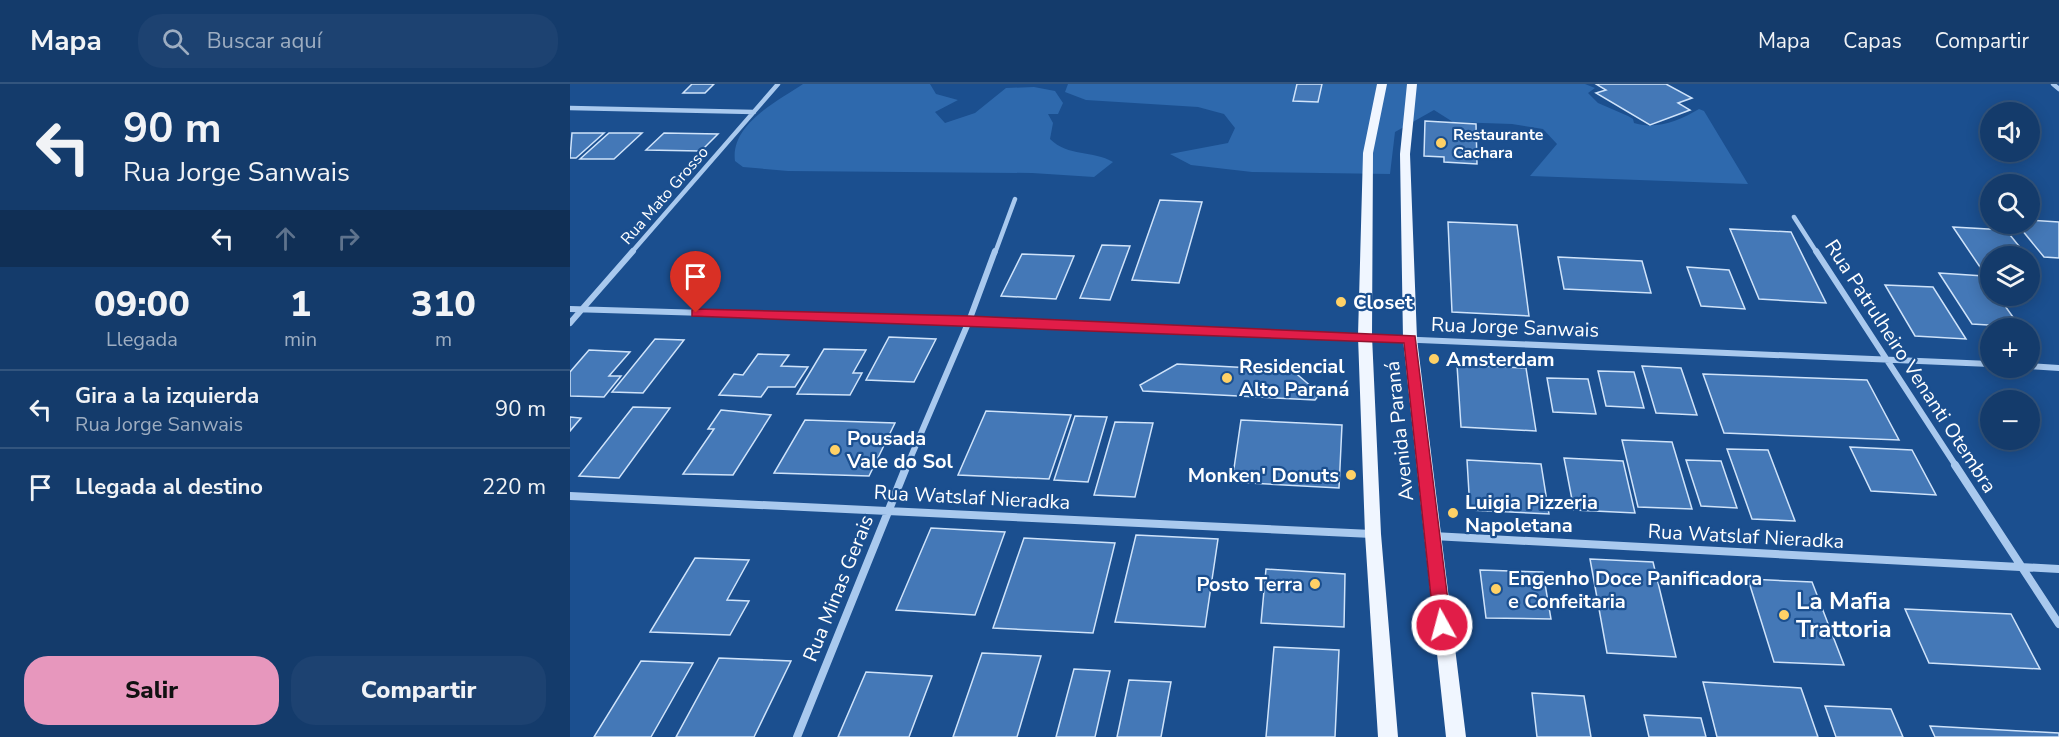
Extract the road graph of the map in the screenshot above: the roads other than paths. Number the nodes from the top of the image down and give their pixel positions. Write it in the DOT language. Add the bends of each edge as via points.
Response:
graph roads {
  1 [pos="778,84"];
  2 [pos="1382,84"];
  3 [pos="1412,84"];
  4 [pos="2052,84"];
  5 [pos="2059,90"];
  6 [pos="570,108"];
  7 [pos="754,112"];
  8 [pos="1015,199"];
  9 [pos="1794,217"];
  10 [pos="570,309"];
  11 [pos="582,310"];
  12 [pos="969,321"];
  13 [pos="570,323"];
  14 [pos="1365,336"];
  15 [pos="1410,339"];
  16 [pos="1885,359"];
  17 [pos="1980,364"];
  18 [pos="2040,367"];
  19 [pos="2059,368"];
  20 [pos="570,496"];
  21 [pos="888,509"];
  22 [pos="1373,534"];
  23 [pos="1431,535"];
  24 [pos="2022,567"];
  25 [pos="2059,569"];
  26 [pos="2059,624"];
  27 [pos="796,737"];
  28 [pos="1388,737"];
  29 [pos="1456,737"];
  1 -- 7 [label="street, Rua Mato Grosso"];
  2 -- 14 [label="main road, Avenida Paraná" via="1368,153"];
  3 -- 15 [label="main road, Avenida Paraná" via="1405,154"];
  4 -- 5 [label="street"];
  6 -- 7 [label="street"];
  7 -- 11 [label="street, Rua Mato Grosso"];
  8 -- 12 [label="street, Rua Minas Gerais"];
  9 -- 16 [label="street, Rua Patrulheiro Venanti Otembra"];
  10 -- 11 [label="street, Rua Jorge Sanwais"];
  11 -- 12 [label="street, Rua Jorge Sanwais"];
  11 -- 13 [label="street, Rua Mato Grosso"];
  12 -- 14 [label="street, Rua Jorge Sanwais"];
  12 -- 21 [label="street, Rua Minas Gerais"];
  14 -- 15 [label="street, Rua Jorge Sanwais"];
  14 -- 22 [label="main road, Avenida Paraná"];
  15 -- 16 [label="street, Rua Jorge Sanwais"];
  15 -- 23 [label="main road, Avenida Paraná"];
  16 -- 17 [label="street, Rua Jorge Sanwais"];
  16 -- 24 [label="street, Rua Patrulheiro Venanti Otembra"];
  18 -- 19 [label="street"];
  20 -- 21 [label="street, Rua Watslaf Nieradka"];
  21 -- 22 [label="street, Rua Watslaf Nieradka"];
  21 -- 27 [label="street, Rua Minas Gerais"];
  22 -- 28 [label="main road, Avenida Paraná"];
  23 -- 24 [label="street, Rua Watslaf Nieradka"];
  23 -- 29 [label="main road, Avenida Paraná"];
  24 -- 25 [label="street, Rua Watslaf Nieradka"];
  24 -- 26 [label="street, Rua Patrulheiro Venanti Otembra"];
}
